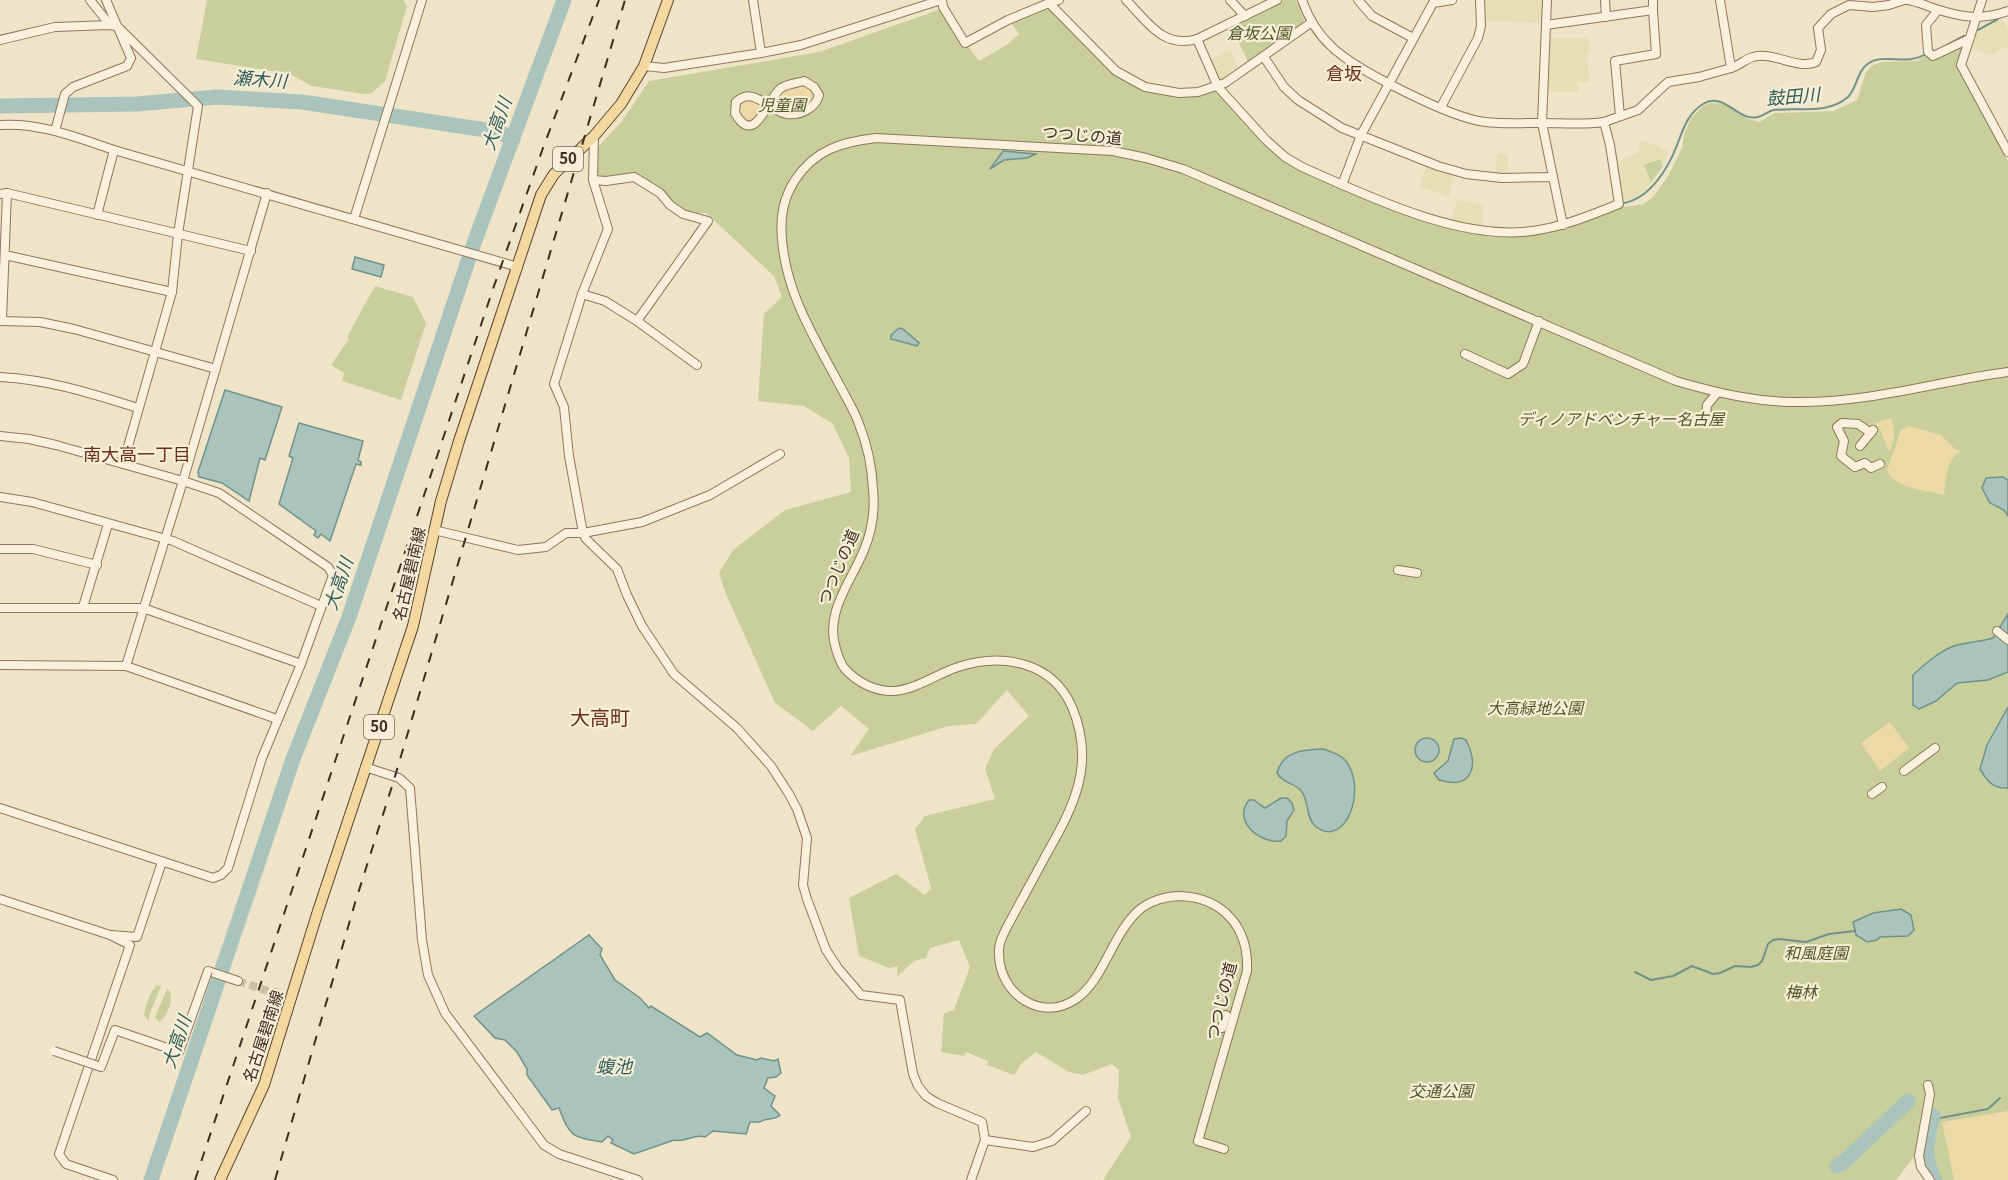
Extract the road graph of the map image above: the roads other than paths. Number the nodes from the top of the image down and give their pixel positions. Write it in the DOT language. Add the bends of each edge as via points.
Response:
graph roads {
  1 [pos="90,0"];
  2 [pos="106,0"];
  3 [pos="422,0"];
  4 [pos="668,0"];
  5 [pos="753,0"];
  6 [pos="942,0"];
  7 [pos="1059,0"];
  8 [pos="1126,0"];
  9 [pos="1230,0"];
  10 [pos="1277,0"];
  11 [pos="1302,0"];
  12 [pos="1358,0"];
  13 [pos="1452,0"];
  14 [pos="1480,0"];
  15 [pos="1547,0"];
  16 [pos="1605,0"];
  17 [pos="1653,0"];
  18 [pos="1720,0"];
  19 [pos="1906,0"];
  20 [pos="1982,0"];
  21 [pos="1430,1"];
  22 [pos="1049,3"];
  23 [pos="1888,3"];
  24 [pos="1653,10"];
  25 [pos="1938,10"];
  26 [pos="2006,11"];
  27 [pos="1245,16"];
  28 [pos="1605,17"];
  29 [pos="1978,18"];
  30 [pos="2008,21"];
  31 [pos="1312,22"];
  32 [pos="1546,25"];
  33 [pos="113,26"];
  34 [pos="1413,38"];
  35 [pos="1197,39"];
  36 [pos="1969,39"];
  37 [pos="0,40"];
  38 [pos="761,53"];
  39 [pos="1263,57"];
  40 [pos="644,66"];
  41 [pos="1731,68"];
  42 [pos="1389,82"];
  43 [pos="1218,87"];
  44 [pos="769,105"];
  45 [pos="1441,107"];
  46 [pos="1620,116"];
  47 [pos="1604,122"];
  48 [pos="1542,123"];
  49 [pos="0,125"];
  50 [pos="55,131"];
  51 [pos="1361,135"];
  52 [pos="594,136"];
  53 [pos="114,150"];
  54 [pos="2008,152"];
  55 [pos="189,171"];
  56 [pos="1553,177"];
  57 [pos="593,180"];
  58 [pos="1342,185"];
  59 [pos="267,193"];
  60 [pos="4,194"];
  61 [pos="97,215"];
  62 [pos="354,219"];
  63 [pos="1563,225"];
  64 [pos="178,234"];
  65 [pos="251,251"];
  66 [pos="5,255"];
  67 [pos="518,267"];
  68 [pos="172,292"];
  69 [pos="582,294"];
  70 [pos="1,320"];
  71 [pos="637,321"];
  72 [pos="1539,321"];
  73 [pos="154,352"];
  74 [pos="1465,354"];
  75 [pos="697,364"];
  76 [pos="216,369"];
  77 [pos="2008,372"];
  78 [pos="0,377"];
  79 [pos="1717,393"];
  80 [pos="138,408"];
  81 [pos="1706,418"];
  82 [pos="0,436"];
  83 [pos="1860,446"];
  84 [pos="780,454"];
  85 [pos="123,464"];
  86 [pos="1880,464"];
  87 [pos="183,481"];
  88 [pos="0,497"];
  89 [pos="108,524"];
  90 [pos="434,530"];
  91 [pos="583,533"];
  92 [pos="164,539"];
  93 [pos="0,549"];
  94 [pos="97,565"];
  95 [pos="1398,570"];
  96 [pos="1417,573"];
  97 [pos="321,606"];
  98 [pos="83,607"];
  99 [pos="0,608"];
  100 [pos="143,608"];
  101 [pos="1997,631"];
  102 [pos="2008,640"];
  103 [pos="301,664"];
  104 [pos="0,665"];
  105 [pos="126,666"];
  106 [pos="277,719"];
  107 [pos="1935,748"];
  108 [pos="365,767"];
  109 [pos="1904,771"];
  110 [pos="1881,787"];
  111 [pos="1872,794"];
  112 [pos="0,808"];
  113 [pos="162,862"];
  114 [pos="0,899"];
  115 [pos="110,935"];
  116 [pos="238,981"];
  117 [pos="1226,1014"];
  118 [pos="1222,1028"];
  119 [pos="54,1051"];
  120 [pos="1928,1085"];
  121 [pos="1086,1112"];
  122 [pos="985,1140"];
  123 [pos="1224,1149"];
  124 [pos="113,1180"];
  125 [pos="220,1180"];
  126 [pos="638,1180"];
  127 [pos="971,1180"];
  128 [pos="1930,1180"];
  1 -- 33 [label="street"];
  2 -- 33 [label="street"];
  3 -- 62 [label="street"];
  4 -- 40 [label="main road, 名古屋碧南線 / 50"];
  5 -- 38 [label="street"];
  6 -- 22 [label="street" via="965,43"];
  6 -- 38 [label="street" via="817,41"];
  7 -- 22 [label="street"];
  8 -- 35 [label="street" via="1160,35 1181,42"];
  9 -- 27 [label="street"];
  10 -- 27 [label="street"];
  11 -- 31 [label="street"];
  12 -- 34 [label="street" via="1372,16"];
  13 -- 21 [label="street"];
  14 -- 45 [label="street" via="1478,38"];
  15 -- 32 [label="street"];
  16 -- 28 [label="street"];
  17 -- 24 [label="street"];
  18 -- 41 [label="street"];
  19 -- 23 [label="street"];
  19 -- 25 [label="street"];
  20 -- 29 [label="street"];
  21 -- 34 [label="street"];
  22 -- 43 [label="street" via="1116,71 1136,83 1179,93"];
  23 -- 41 [label="street" via="1873,7 1849,5 1831,14 1818,28 1821,50 1816,62 1807,65 1754,57"];
  24 -- 28 [label="street"];
  24 -- 46 [label="street" via="1656,54 1615,61"];
  25 -- 29 [label="street"];
  25 -- 36 [label="street" via="1926,24 1928,52 1933,56"];
  26 -- 29 [label="street"];
  26 -- 30 [label="street"];
  27 -- 35 [label="street"];
  28 -- 32 [label="street"];
  29 -- 36 [label="street"];
  31 -- 39 [label="street"];
  31 -- 42 [label="street" via="1342,57"];
  32 -- 48 [label="street"];
  33 -- 37 [label="street" via="55,27"];
  33 -- 50 [label="street" via="131,58 127,66 73,87 63,96"];
  33 -- 55 [label="street" via="198,106"];
  34 -- 42 [label="street"];
  35 -- 43 [label="street"];
  36 -- 54 [label="street" via="1960,65"];
  38 -- 40 [label="street" via="664,68"];
  39 -- 43 [label="street"];
  39 -- 51 [label="street" via="1298,100 1342,128"];
  40 -- 52 [label="main road, 名古屋碧南線 / 50" via="621,105"];
  41 -- 46 [label="street" via="1668,82 1638,110"];
  42 -- 45 [label="street"];
  42 -- 51 [label="street"];
  43 -- 58 [label="street" via="1285,157"];
  44 -- 44 [label="street" via="782,87 804,81 819,95 812,108 790,114"];
  45 -- 48 [label="street" via="1485,122"];
  46 -- 47 [label="street"];
  47 -- 48 [label="street"];
  47 -- 63 [label="street" via="1619,204"];
  48 -- 56 [label="street"];
  49 -- 50 [label="street"];
  50 -- 53 [label="street"];
  51 -- 56 [label="street" via="1466,174"];
  51 -- 58 [label="street"];
  52 -- 57 [label="street"];
  52 -- 67 [label="main road, 名古屋碧南線 / 50" via="554,174 542,195"];
  53 -- 55 [label="street"];
  53 -- 61 [label="street"];
  55 -- 59 [label="street"];
  55 -- 64 [label="street"];
  56 -- 63 [label="street"];
  57 -- 69 [label="street" via="608,229"];
  57 -- 71 [label="street" via="634,177 683,214 708,221"];
  58 -- 63 [label="street" via="1466,228 1522,232"];
  59 -- 62 [label="street"];
  59 -- 65 [label="street"];
  60 -- 61 [label="street"];
  60 -- 66 [label="street"];
  61 -- 64 [label="street"];
  62 -- 67 [label="street"];
  64 -- 65 [label="street"];
  64 -- 68 [label="street"];
  65 -- 76 [label="street"];
  66 -- 68 [label="street"];
  66 -- 70 [label="street"];
  67 -- 90 [label="main road, 名古屋碧南線 / 50" via="459,441"];
  68 -- 73 [label="street"];
  69 -- 71 [label="street" via="605,301"];
  69 -- 91 [label="street" via="554,384 564,407"];
  70 -- 73 [label="street" via="40,322"];
  71 -- 75 [label="street"];
  72 -- 74 [label="street" via="1523,364 1508,374"];
  72 -- 79 [label="street" via="1676,381"];
  72 -- 123 [label="street, つつじの道" via="1183,169 1113,151 898,138 850,141 818,156 802,170 782,208 785,266 796,301 859,423 874,490 865,548 833,617 839,659 858,680 886,691 899,691 981,661 1001,660 1040,670 1064,691 1082,746 1078,788 1069,814 1000,942 1001,969 1005,980 1023,1000 1045,1008 1069,1004 1088,989 1125,925 1155,900 1192,897 1211,902 1227,913 1246,945 1247,971 1198,1141"];
  73 -- 76 [label="street"];
  73 -- 80 [label="street"];
  76 -- 87 [label="street"];
  77 -- 79 [label="street" via="1833,400 1785,402"];
  78 -- 80 [label="street" via="69,387"];
  79 -- 81 [label="street" via="1707,405"];
  80 -- 85 [label="street"];
  82 -- 85 [label="street" via="56,445"];
  83 -- 86 [label="street" via="1872,431 1858,424 1842,423 1837,427 1844,441 1841,456 1855,466 1865,463 1871,468"];
  84 -- 91 [label="street" via="710,495 642,522"];
  85 -- 87 [label="street"];
  87 -- 92 [label="street"];
  87 -- 97 [label="street" via="219,493 328,567 333,576"];
  88 -- 89 [label="street"];
  89 -- 92 [label="street"];
  89 -- 94 [label="street"];
  90 -- 91 [label="street" via="518,550 546,547 566,533"];
  90 -- 108 [label="main road, 名古屋碧南線 / 50" via="413,626"];
  91 -- 122 [label="street" via="617,569 642,626 674,675 737,728 771,766 797,809 807,838 803,885 826,950 861,995 900,1000 918,1086 926,1096 982,1122"];
  92 -- 97 [label="street"];
  92 -- 100 [label="street"];
  93 -- 94 [label="street" via="33,549"];
  94 -- 98 [label="street"];
  95 -- 96 [label="street"];
  97 -- 103 [label="street"];
  98 -- 99 [label="street"];
  98 -- 100 [label="street"];
  100 -- 103 [label="street"];
  100 -- 105 [label="street"];
  101 -- 102 [label="street"];
  103 -- 106 [label="street"];
  104 -- 105 [label="street"];
  105 -- 106 [label="street"];
  106 -- 113 [label="street" via="228,868 213,878"];
  107 -- 109 [label="street"];
  108 -- 125 [label="main road, 名古屋碧南線 / 50" via="264,1085"];
  108 -- 126 [label="street" via="399,778 410,788 428,975 446,1013 544,1145 559,1154"];
  110 -- 111 [label="street"];
  112 -- 113 [label="street"];
  113 -- 115 [label="street" via="137,937"];
  114 -- 115 [label="street"];
  115 -- 124 [label="street" via="130,945 59,1154 66,1164"];
  116 -- 119 [label="street, bridge" via="208,971 180,1052 115,1030 101,1067"];
  117 -- 118 [label="street"];
  120 -- 128 [label="street" via="1930,1094 1919,1156"];
  121 -- 122 [label="street" via="1052,1141 1033,1147"];
  122 -- 127 [label="street"];
}
